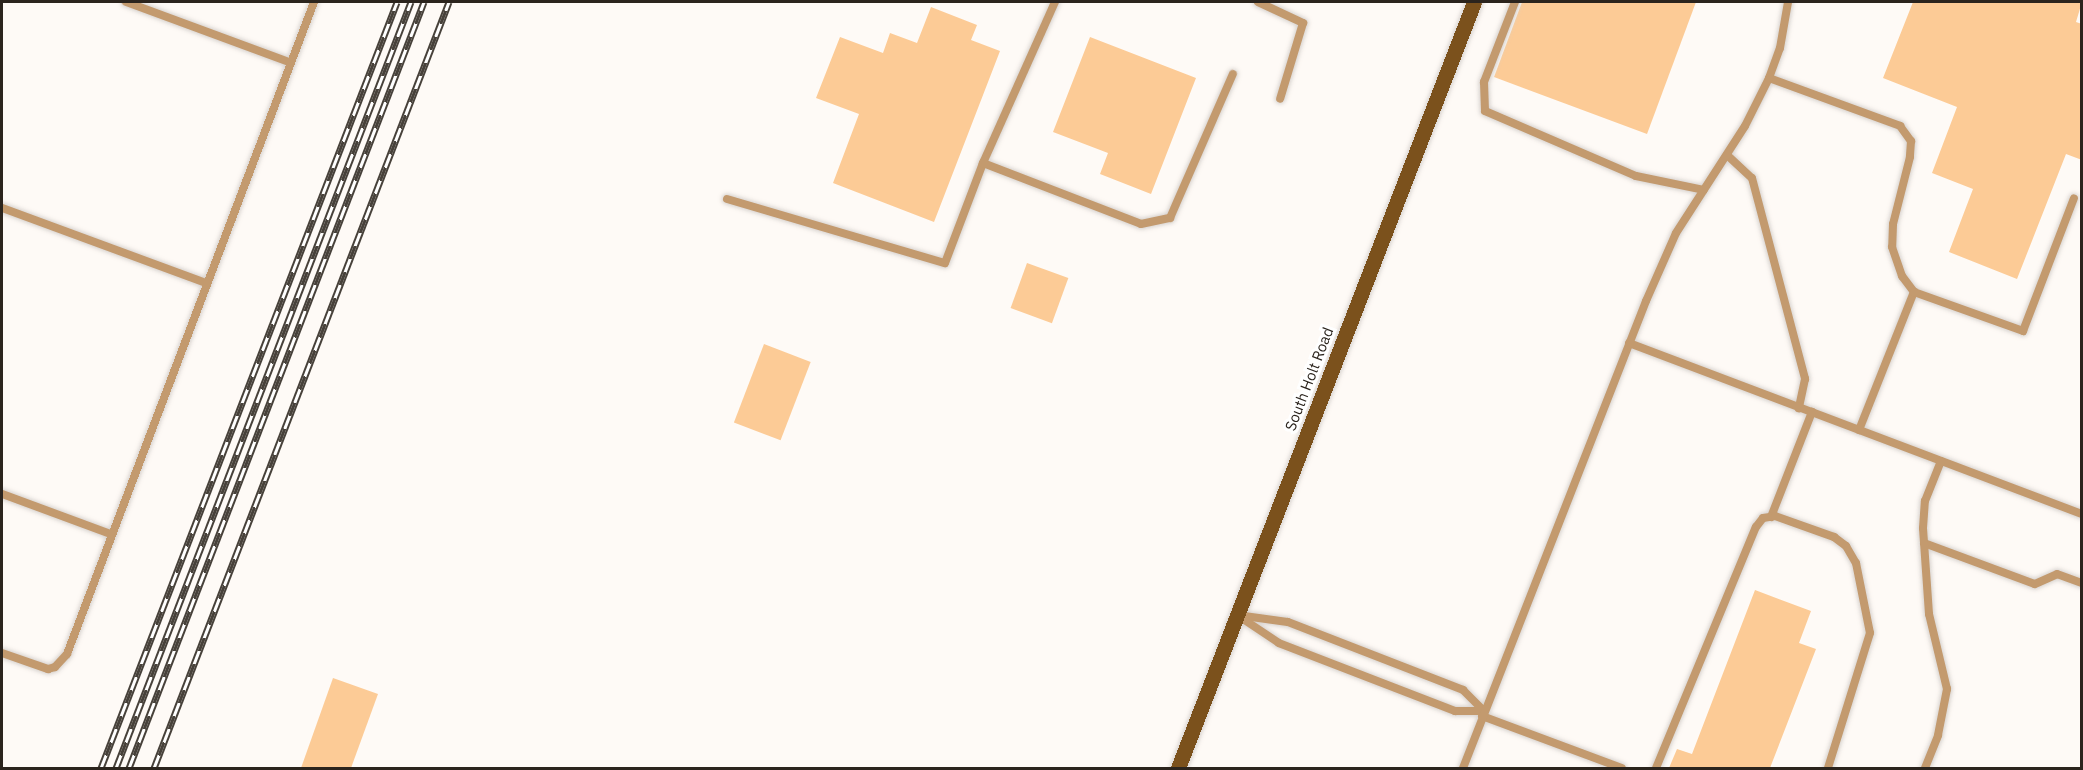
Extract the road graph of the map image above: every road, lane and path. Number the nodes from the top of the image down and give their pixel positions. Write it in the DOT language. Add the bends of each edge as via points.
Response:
graph roads {
  1 [pos="126,2"];
  2 [pos="314,2"];
  3 [pos="1055,2"];
  4 [pos="1258,2"];
  5 [pos="1474,2"];
  6 [pos="1515,2"];
  7 [pos="1788,2"];
  8 [pos="290,62"];
  9 [pos="1233,74"];
  10 [pos="1769,78"];
  11 [pos="1280,99"];
  12 [pos="1727,155"];
  13 [pos="982,163"];
  14 [pos="1704,190"];
  15 [pos="2074,198"];
  16 [pos="727,199"];
  17 [pos="2,208"];
  18 [pos="206,283"];
  19 [pos="1914,292"];
  20 [pos="1629,343"];
  21 [pos="1799,408"];
  22 [pos="1812,412"];
  23 [pos="1859,430"];
  24 [pos="1941,461"];
  25 [pos="2,494"];
  26 [pos="2082,514"];
  27 [pos="1771,517"];
  28 [pos="111,534"];
  29 [pos="1924,543"];
  30 [pos="2082,583"];
  31 [pos="1237,615"];
  32 [pos="2,653"];
  33 [pos="1483,713"];
  34 [pos="1178,768"];
  35 [pos="1463,768"];
  36 [pos="1622,768"];
  37 [pos="1656,768"];
  38 [pos="1828,768"];
  39 [pos="1925,768"];
  1 -- 8 [label="lane"];
  2 -- 8 [label="lane"];
  3 -- 13 [label="lane"];
  4 -- 11 [label="lane" via="1303,23"];
  5 -- 31 [label="main road, South Holt Road"];
  6 -- 14 [label="lane" via="1484,82 1485,111 1636,176"];
  7 -- 10 [label="lane" via="1780,48"];
  8 -- 18 [label="lane"];
  9 -- 13 [label="lane" via="1170,218 1141,224"];
  10 -- 12 [label="lane"];
  10 -- 19 [label="lane" via="1900,126 1911,141 1893,224 1892,247 1902,276"];
  12 -- 14 [label="lane"];
  12 -- 21 [label="lane" via="1752,178 1805,379"];
  13 -- 16 [label="lane" via="945,263"];
  14 -- 20 [label="lane" via="1676,233"];
  15 -- 19 [label="lane" via="2023,331"];
  17 -- 18 [label="lane"];
  18 -- 28 [label="lane"];
  19 -- 23 [label="lane"];
  20 -- 21 [label="lane"];
  20 -- 33 [label="lane"];
  21 -- 22 [label="lane"];
  22 -- 23 [label="lane"];
  22 -- 27 [label="lane"];
  23 -- 24 [label="lane"];
  24 -- 26 [label="lane"];
  24 -- 29 [label="lane" via="1925,501"];
  25 -- 28 [label="lane"];
  27 -- 37 [label="lane" via="1763,518 1756,527"];
  27 -- 38 [label="lane" via="1834,537 1846,546 1856,563 1870,633"];
  28 -- 32 [label="lane" via="62,661 48,669"];
  29 -- 30 [label="lane" via="2036,584 2057,574"];
  29 -- 39 [label="lane" via="1929,614 1947,689 1938,735"];
  31 -- 33 [label="lane" via="1279,643 1455,711"];
  31 -- 33 [label="lane" via="1288,622 1463,690"];
  31 -- 34 [label="main road, South Holt Road"];
  33 -- 35 [label="lane"];
  33 -- 36 [label="lane"];
}
